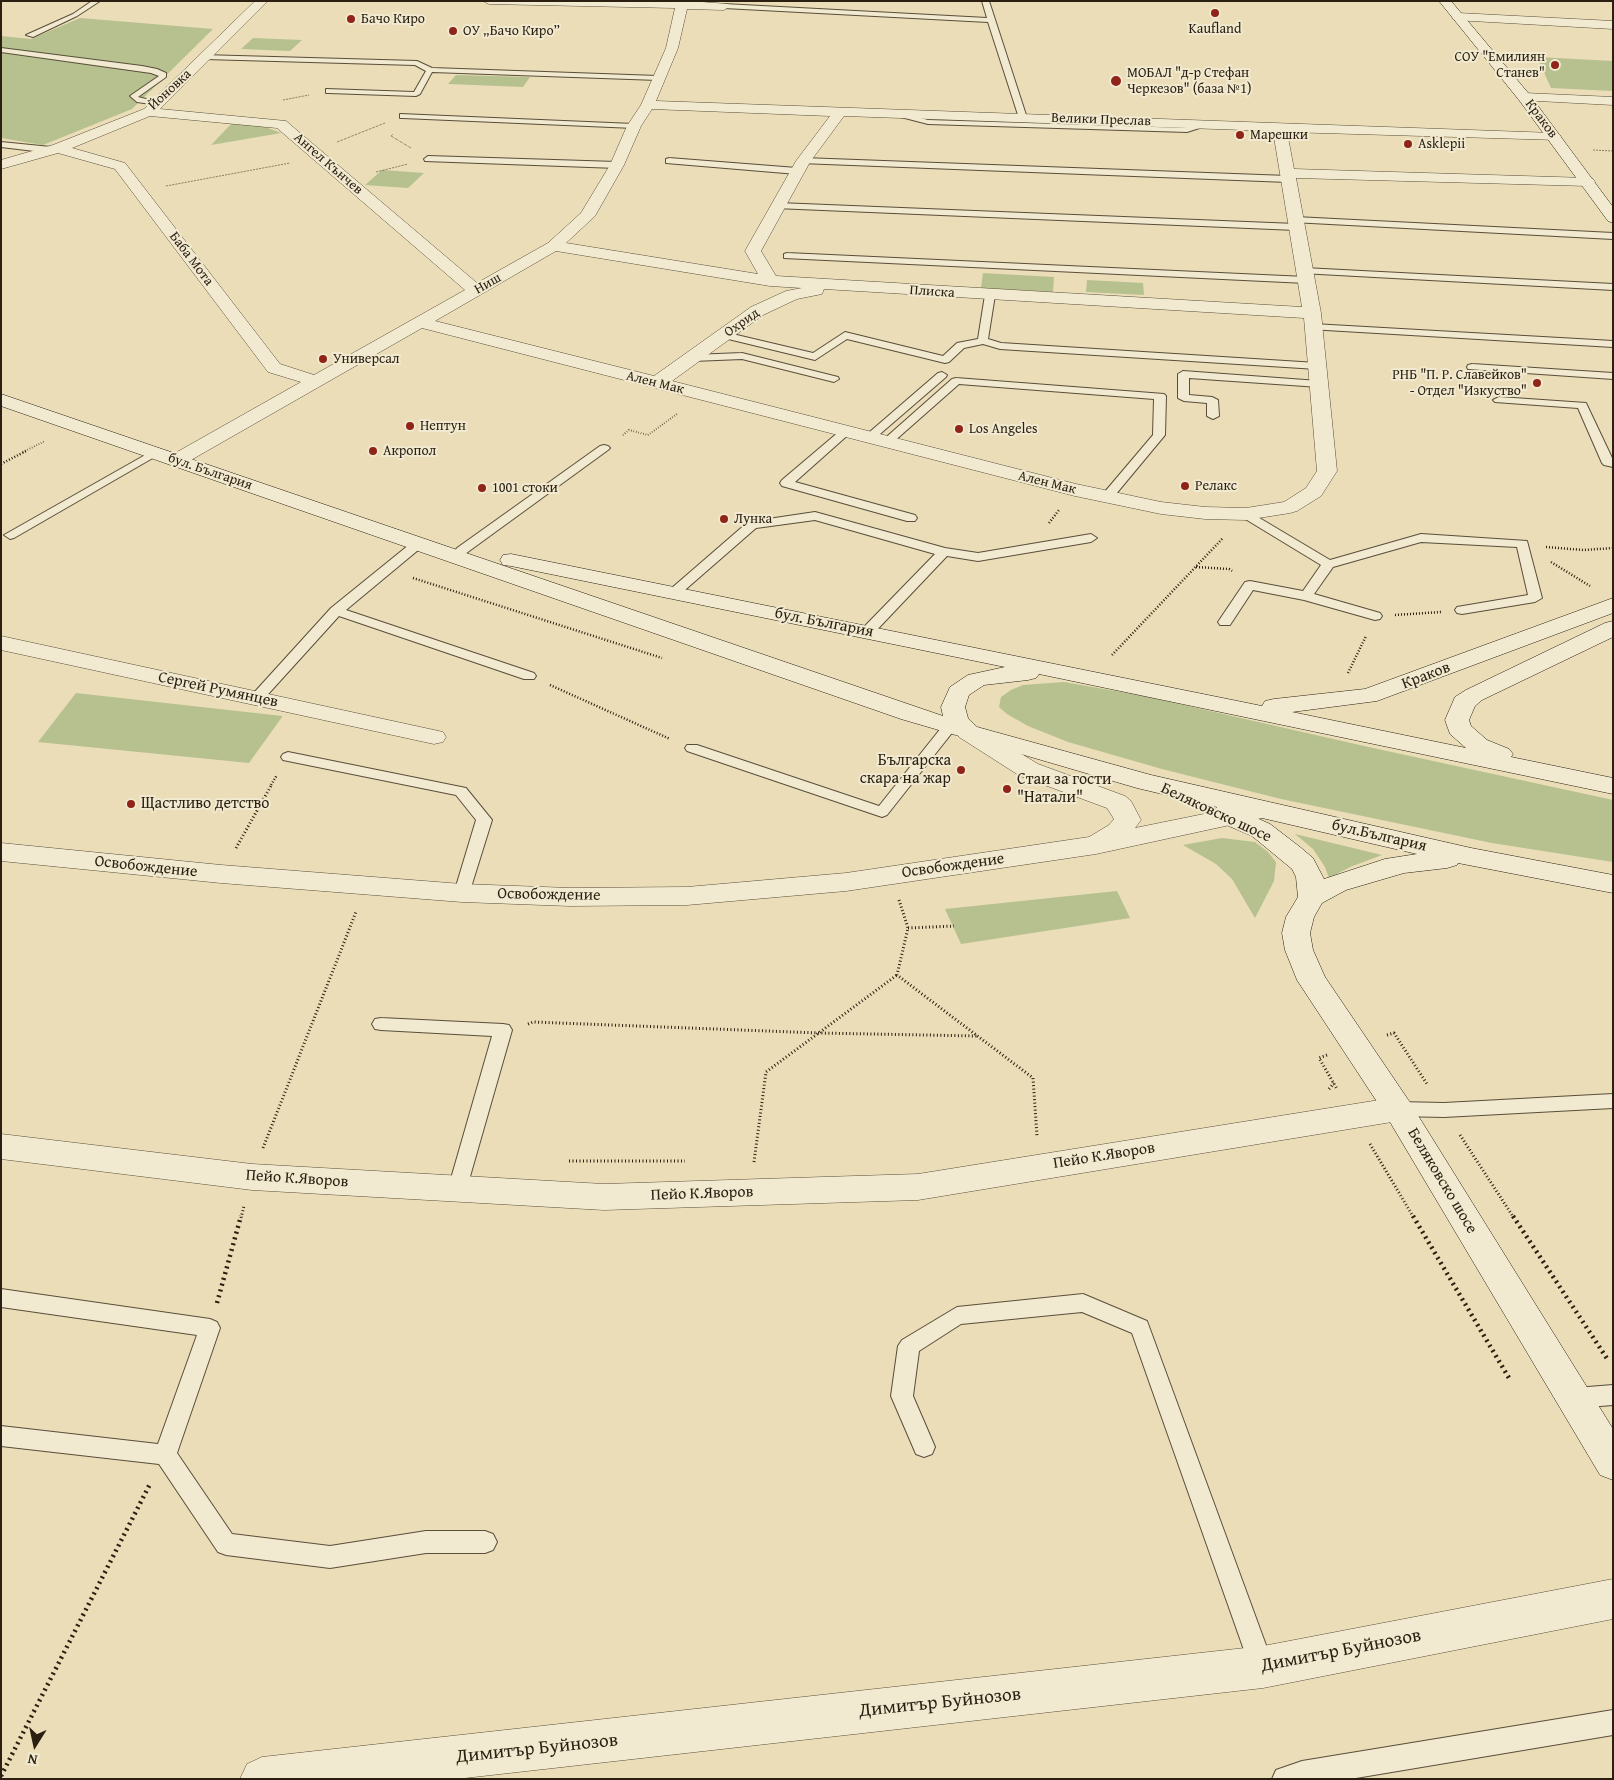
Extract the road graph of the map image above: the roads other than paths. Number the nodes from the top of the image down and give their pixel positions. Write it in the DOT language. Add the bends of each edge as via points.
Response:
graph roads {
  1 [pos="97,1"];
  2 [pos="262,1"];
  3 [pos="490,1"];
  4 [pos="984,1"];
  5 [pos="1445,1"];
  6 [pos="682,4"];
  7 [pos="724,6"];
  8 [pos="1458,17"];
  9 [pos="990,20"];
  10 [pos="1574,23"];
  11 [pos="1613,25"];
  12 [pos="30,35"];
  13 [pos="1478,41"];
  14 [pos="1,50"];
  15 [pos="205,57"];
  16 [pos="430,70"];
  17 [pos="658,78"];
  18 [pos="329,91"];
  19 [pos="1524,97"];
  20 [pos="1613,101"];
  21 [pos="648,105"];
  22 [pos="154,107"];
  23 [pos="841,111"];
  24 [pos="900,114"];
  25 [pos="403,116"];
  26 [pos="1023,118"];
  27 [pos="1208,124"];
  28 [pos="634,126"];
  29 [pos="1279,126"];
  30 [pos="1554,137"];
  31 [pos="1,144"];
  32 [pos="55,149"];
  33 [pos="428,158"];
  34 [pos="669,161"];
  35 [pos="1,165"];
  36 [pos="617,165"];
  37 [pos="800,166"];
  38 [pos="1288,176"];
  39 [pos="1588,182"];
  40 [pos="778,206"];
  41 [pos="1613,218"];
  42 [pos="1295,223"];
  43 [pos="1613,236"];
  44 [pos="554,246"];
  45 [pos="787,256"];
  46 [pos="1305,276"];
  47 [pos="770,281"];
  48 [pos="836,286"];
  49 [pos="1613,287"];
  50 [pos="476,291"];
  51 [pos="990,295"];
  52 [pos="1313,320"];
  53 [pos="420,322"];
  54 [pos="724,335"];
  55 [pos="983,341"];
  56 [pos="1613,344"];
  57 [pos="693,358"];
  58 [pos="1472,367"];
  59 [pos="942,375"];
  60 [pos="1318,375"];
  61 [pos="1613,376"];
  62 [pos="834,379"];
  63 [pos="316,381"];
  64 [pos="658,383"];
  65 [pos="1,400"];
  66 [pos="1499,400"];
  67 [pos="1213,416"];
  68 [pos="845,432"];
  69 [pos="878,440"];
  70 [pos="604,448"];
  71 [pos="154,452"];
  72 [pos="177,460"];
  73 [pos="1613,464"];
  74 [pos="1107,497"];
  75 [pos="1246,514"];
  76 [pos="911,518"];
  77 [pos="10,535"];
  78 [pos="1091,538"];
  79 [pos="419,543"];
  80 [pos="461,551"];
  81 [pos="944,552"];
  82 [pos="1328,564"];
  83 [pos="674,593"];
  84 [pos="1306,596"];
  85 [pos="1605,597"];
  86 [pos="1462,610"];
  87 [pos="336,611"];
  88 [pos="1375,616"];
  89 [pos="1224,622"];
  90 [pos="1613,628"];
  91 [pos="867,632"];
  92 [pos="1,643"];
  93 [pos="1067,672"];
  94 [pos="529,676"];
  95 [pos="256,699"];
  96 [pos="1230,706"];
  97 [pos="959,729"];
  98 [pos="434,737"];
  99 [pos="692,748"];
  100 [pos="288,757"];
  101 [pos="1543,772"];
  102 [pos="1146,782"];
  103 [pos="1613,786"];
  104 [pos="1262,810"];
  105 [pos="1232,817"];
  106 [pos="1096,845"];
  107 [pos="1,852"];
  108 [pos="34,856"];
  109 [pos="1470,857"];
  110 [pos="1,867"];
  111 [pos="1613,884"];
  112 [pos="462,893"];
  113 [pos="1312,897"];
  114 [pos="381,1024"];
  115 [pos="1613,1100"];
  116 [pos="1398,1109"];
  117 [pos="1,1146"];
  118 [pos="458,1188"];
  119 [pos="1,1298"];
  120 [pos="1613,1395"];
  121 [pos="1575,1398"];
  122 [pos="1,1436"];
  123 [pos="924,1447"];
  124 [pos="165,1454"];
  125 [pos="1613,1462"];
  126 [pos="485,1542"];
  127 [pos="1613,1599"];
  128 [pos="1262,1667"];
  129 [pos="1613,1722"];
  130 [pos="262,1779"];
  131 [pos="1285,1779"];
  1 -- 12 [label="lane" via="75,15"];
  2 -- 15 [label="street, Йоновка"];
  3 -- 6 [label="street"];
  4 -- 9 [label="lane"];
  5 -- 8 [label="street, Краков"];
  6 -- 7 [label="street"];
  6 -- 17 [label="street, Ниш" via="672,48"];
  7 -- 9 [label="lane"];
  8 -- 10 [label="street"];
  8 -- 13 [label="street, Краков"];
  9 -- 26 [label="lane"];
  10 -- 11 [label="street"];
  10 -- 13 [label="street" via="1502,25 1478,31"];
  13 -- 19 [label="street, Краков"];
  14 -- 22 [label="lane" via="154,71 162,78 134,96"];
  15 -- 16 [label="lane" via="417,63"];
  15 -- 22 [label="street, Йоновка"];
  16 -- 17 [label="lane"];
  16 -- 18 [label="lane" via="416,94"];
  17 -- 21 [label="street, Ниш"];
  19 -- 20 [label="street"];
  19 -- 30 [label="street, Краков"];
  21 -- 23 [label="street, Велики Преслав"];
  21 -- 28 [label="street, Ниш"];
  22 -- 32 [label="street, Йоновка"];
  22 -- 50 [label="street, Ангел Кънчев" via="281,124"];
  23 -- 24 [label="street, Велики Преслав"];
  23 -- 37 [label="street"];
  24 -- 26 [label="street, Велики Преслав"];
  24 -- 27 [label="lane" via="928,122 1188,130"];
  25 -- 28 [label="lane"];
  26 -- 27 [label="street, Велики Преслав"];
  27 -- 29 [label="street, Велики Преслав"];
  28 -- 36 [label="street, Ниш"];
  29 -- 30 [label="street, Велики Преслав"];
  29 -- 38 [label="street, Ален Мак"];
  30 -- 39 [label="street, Краков"];
  31 -- 32 [label="lane"];
  32 -- 35 [label="street, Йоновка"];
  32 -- 63 [label="street, Баба Мота" via="120,166 274,368"];
  33 -- 36 [label="lane"];
  34 -- 37 [label="lane"];
  36 -- 44 [label="street, Ниш" via="587,216"];
  37 -- 38 [label="lane"];
  37 -- 40 [label="street"];
  38 -- 39 [label="street"];
  38 -- 42 [label="street, Ален Мак"];
  39 -- 41 [label="street, Краков"];
  40 -- 42 [label="lane"];
  40 -- 47 [label="street" via="753,251"];
  42 -- 43 [label="lane"];
  42 -- 46 [label="street, Ален Мак"];
  44 -- 47 [label="street, Плиска"];
  44 -- 50 [label="street, Ниш"];
  45 -- 46 [label="lane"];
  46 -- 49 [label="lane"];
  46 -- 52 [label="street, Ален Мак"];
  47 -- 48 [label="street, Плиска"];
  48 -- 51 [label="street, Плиска"];
  48 -- 54 [label="street, Охрид" via="792,295 757,311"];
  50 -- 53 [label="street, Ниш"];
  51 -- 52 [label="street, Плиска"];
  51 -- 55 [label="lane"];
  52 -- 56 [label="lane"];
  52 -- 60 [label="street, Ален Мак"];
  53 -- 63 [label="street, Ниш"];
  53 -- 64 [label="street, Ален Мак"];
  54 -- 55 [label="lane" via="815,357 845,335 945,360 961,345"];
  54 -- 57 [label="street, Охрид"];
  55 -- 60 [label="lane" via="1000,346"];
  57 -- 62 [label="lane" via="742,356"];
  57 -- 64 [label="street, Охрид"];
  58 -- 61 [label="lane"];
  59 -- 69 [label="lane"];
  60 -- 67 [label="lane" via="1183,374 1184,398 1212,400"];
  60 -- 75 [label="street, Ален Мак" via="1326,470 1314,492 1290,506"];
  63 -- 72 [label="street, Ниш"];
  64 -- 68 [label="street, Ален Мак"];
  65 -- 71 [label="street, бул. България"];
  66 -- 73 [label="lane" via="1582,405 1608,463"];
  68 -- 69 [label="street, Ален Мак"];
  68 -- 76 [label="lane" via="786,484"];
  69 -- 74 [label="street, Ален Мак"];
  69 -- 74 [label="lane" via="956,381 1160,396 1159,435"];
  70 -- 80 [label="lane"];
  71 -- 72 [label="street, бул. България"];
  71 -- 77 [label="lane"];
  72 -- 79 [label="street, бул. България"];
  74 -- 75 [label="street, Ален Мак" via="1161,508"];
  75 -- 82 [label="lane"];
  78 -- 81 [label="lane" via="978,556"];
  79 -- 80 [label="street, бул. България"];
  79 -- 87 [label="lane"];
  79 -- 97 [label="street, бул. България"];
  80 -- 83 [label="street, бул. България"];
  81 -- 83 [label="lane" via="815,516 752,525"];
  81 -- 91 [label="lane"];
  82 -- 84 [label="lane"];
  82 -- 86 [label="lane" via="1421,538 1523,544 1535,598"];
  83 -- 91 [label="street, бул. България"];
  84 -- 88 [label="lane"];
  84 -- 89 [label="lane" via="1250,585"];
  85 -- 96 [label="street, Краков" via="1369,696 1299,705"];
  87 -- 94 [label="lane"];
  87 -- 95 [label="lane"];
  90 -- 101 [label="street" via="1464,702 1457,720 1459,729 1466,736 1478,745"];
  91 -- 93 [label="street, бул. България"];
  92 -- 95 [label="street, Сергей Румянцев"];
  93 -- 96 [label="street, бул. България"];
  93 -- 97 [label="street" via="1000,675 976,680 958,692 953,707"];
  95 -- 98 [label="street, Сергей Румянцев"];
  96 -- 101 [label="street"];
  97 -- 99 [label="lane" via="882,812"];
  97 -- 102 [label="street, бул. България"];
  97 -- 106 [label="street, Освобождение" via="1029,770 1122,807 1128,820 1118,831"];
  100 -- 112 [label="lane" via="461,791 484,820"];
  101 -- 103 [label="street"];
  102 -- 104 [label="street, бул.България"];
  102 -- 105 [label="street, Беляковско шосе"];
  104 -- 105 [label="street, Освобождение"];
  104 -- 109 [label="street, бул.България"];
  105 -- 106 [label="street, Освобождение"];
  105 -- 113 [label="street, Беляковско шосе" via="1261,830 1291,852 1310,877"];
  106 -- 112 [label="street, Освобождение" via="846,882 687,896 570,897"];
  107 -- 108 [label="street, Освобождение"];
  108 -- 110 [label="street"];
  108 -- 112 [label="street, Освобождение"];
  109 -- 111 [label="street, бул.България"];
  109 -- 113 [label="street" via="1385,868 1336,884"];
  113 -- 116 [label="street, Беляковско шосе" via="1300,917 1296,932 1298,950 1312,980"];
  114 -- 118 [label="lane" via="503,1030"];
  115 -- 116 [label="lane" via="1444,1110"];
  116 -- 118 [label="street, Пейо К.Яворов" via="918,1187 604,1197"];
  116 -- 121 [label="street, Беляковско шосе"];
  117 -- 118 [label="street, Пейо К.Яворов" via="252,1177"];
  119 -- 124 [label="lane" via="210,1328"];
  120 -- 121 [label="lane"];
  121 -- 125 [label="street, Беляковско шосе"];
  122 -- 124 [label="lane"];
  123 -- 128 [label="lane" via="902,1396 909,1346 957,1316 1082,1303 1140,1327"];
  124 -- 126 [label="lane" via="226,1544 330,1557 426,1542"];
  127 -- 128 [label="street, Димитър Буйнозов"];
  128 -- 130 [label="street, Димитър Буйнозов"];
  129 -- 131 [label="lane"];
}
